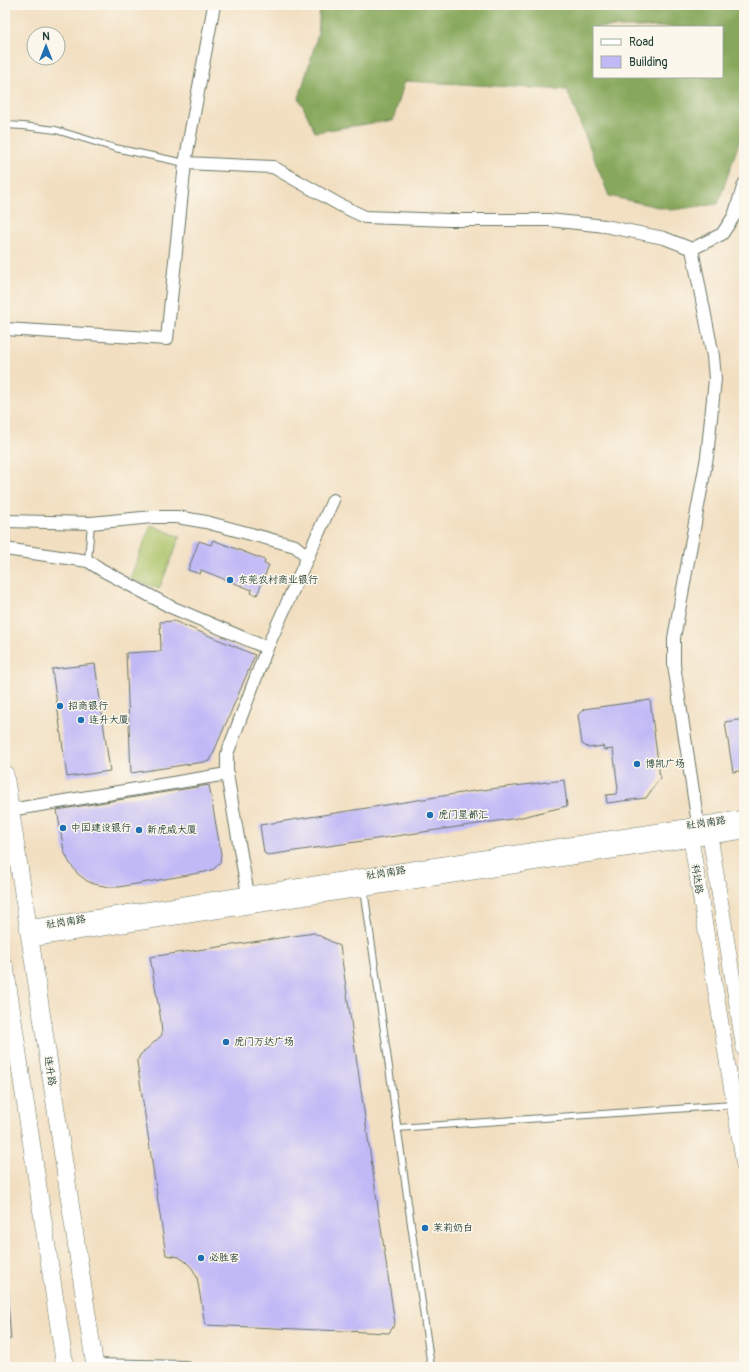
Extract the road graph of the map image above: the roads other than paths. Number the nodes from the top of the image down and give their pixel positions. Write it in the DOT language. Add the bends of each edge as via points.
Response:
graph roads {
  1 [pos="214,5"];
  2 [pos="5,125"];
  3 [pos="185,163"];
  4 [pos="744,184"];
  5 [pos="692,250"];
  6 [pos="5,329"];
  7 [pos="333,500"];
  8 [pos="5,521"];
  9 [pos="91,523"];
  10 [pos="5,549"];
  11 [pos="308,557"];
  12 [pos="88,561"];
  13 [pos="267,648"];
  14 [pos="5,774"];
  15 [pos="227,774"];
  16 [pos="10,810"];
  17 [pos="744,818"];
  18 [pos="698,824"];
  19 [pos="744,831"];
  20 [pos="710,836"];
  21 [pos="691,838"];
  22 [pos="363,883"];
  23 [pos="248,894"];
  24 [pos="29,934"];
  25 [pos="5,967"];
  26 [pos="744,1049"];
  27 [pos="739,1105"];
  28 [pos="397,1128"];
  29 [pos="744,1165"];
  30 [pos="95,1366"];
  31 [pos="65,1367"];
  32 [pos="185,1367"];
  33 [pos="430,1367"];
  1 -- 3 [label="street"];
  2 -- 3 [label="lane" via="56,130 115,148"];
  3 -- 5 [label="street" via="273,167 365,217 549,220 605,226 664,238"];
  3 -- 6 [label="street" via="167,339"];
  4 -- 5 [label="street" via="734,216 722,234"];
  5 -- 18 [label="street" via="715,379 707,457 674,638 674,665"];
  7 -- 11 [label="street"];
  8 -- 9 [label="street"];
  9 -- 11 [label="street" via="177,517 206,522 295,546"];
  9 -- 12 [label="lane"];
  10 -- 12 [label="street"];
  11 -- 13 [label="street"];
  12 -- 13 [label="street" via="171,607"];
  13 -- 15 [label="street" via="227,754"];
  14 -- 16 [label="main road, 连升路"];
  15 -- 16 [label="street"];
  15 -- 23 [label="street"];
  16 -- 24 [label="main road, 连升路"];
  17 -- 18 [label="street, 社岗南路"];
  18 -- 20 [label="street"];
  18 -- 21 [label="street"];
  18 -- 22 [label="street, 社岗南路"];
  19 -- 20 [label="street, 社岗南路"];
  20 -- 21 [label="street, 社岗南路"];
  20 -- 26 [label="street, 科达路"];
  21 -- 22 [label="street, 社岗南路"];
  21 -- 27 [label="street, 科达路"];
  22 -- 23 [label="street, 社岗南路"];
  22 -- 24 [label="street, 社岗南路"];
  22 -- 28 [label="lane"];
  23 -- 24 [label="street, 社岗南路"];
  24 -- 30 [label="main road, 连升路"];
  25 -- 31 [label="main road"];
  27 -- 28 [label="lane"];
  27 -- 29 [label="street, 科达路"];
  28 -- 33 [label="lane"];
  30 -- 32 [label="street"];
}
